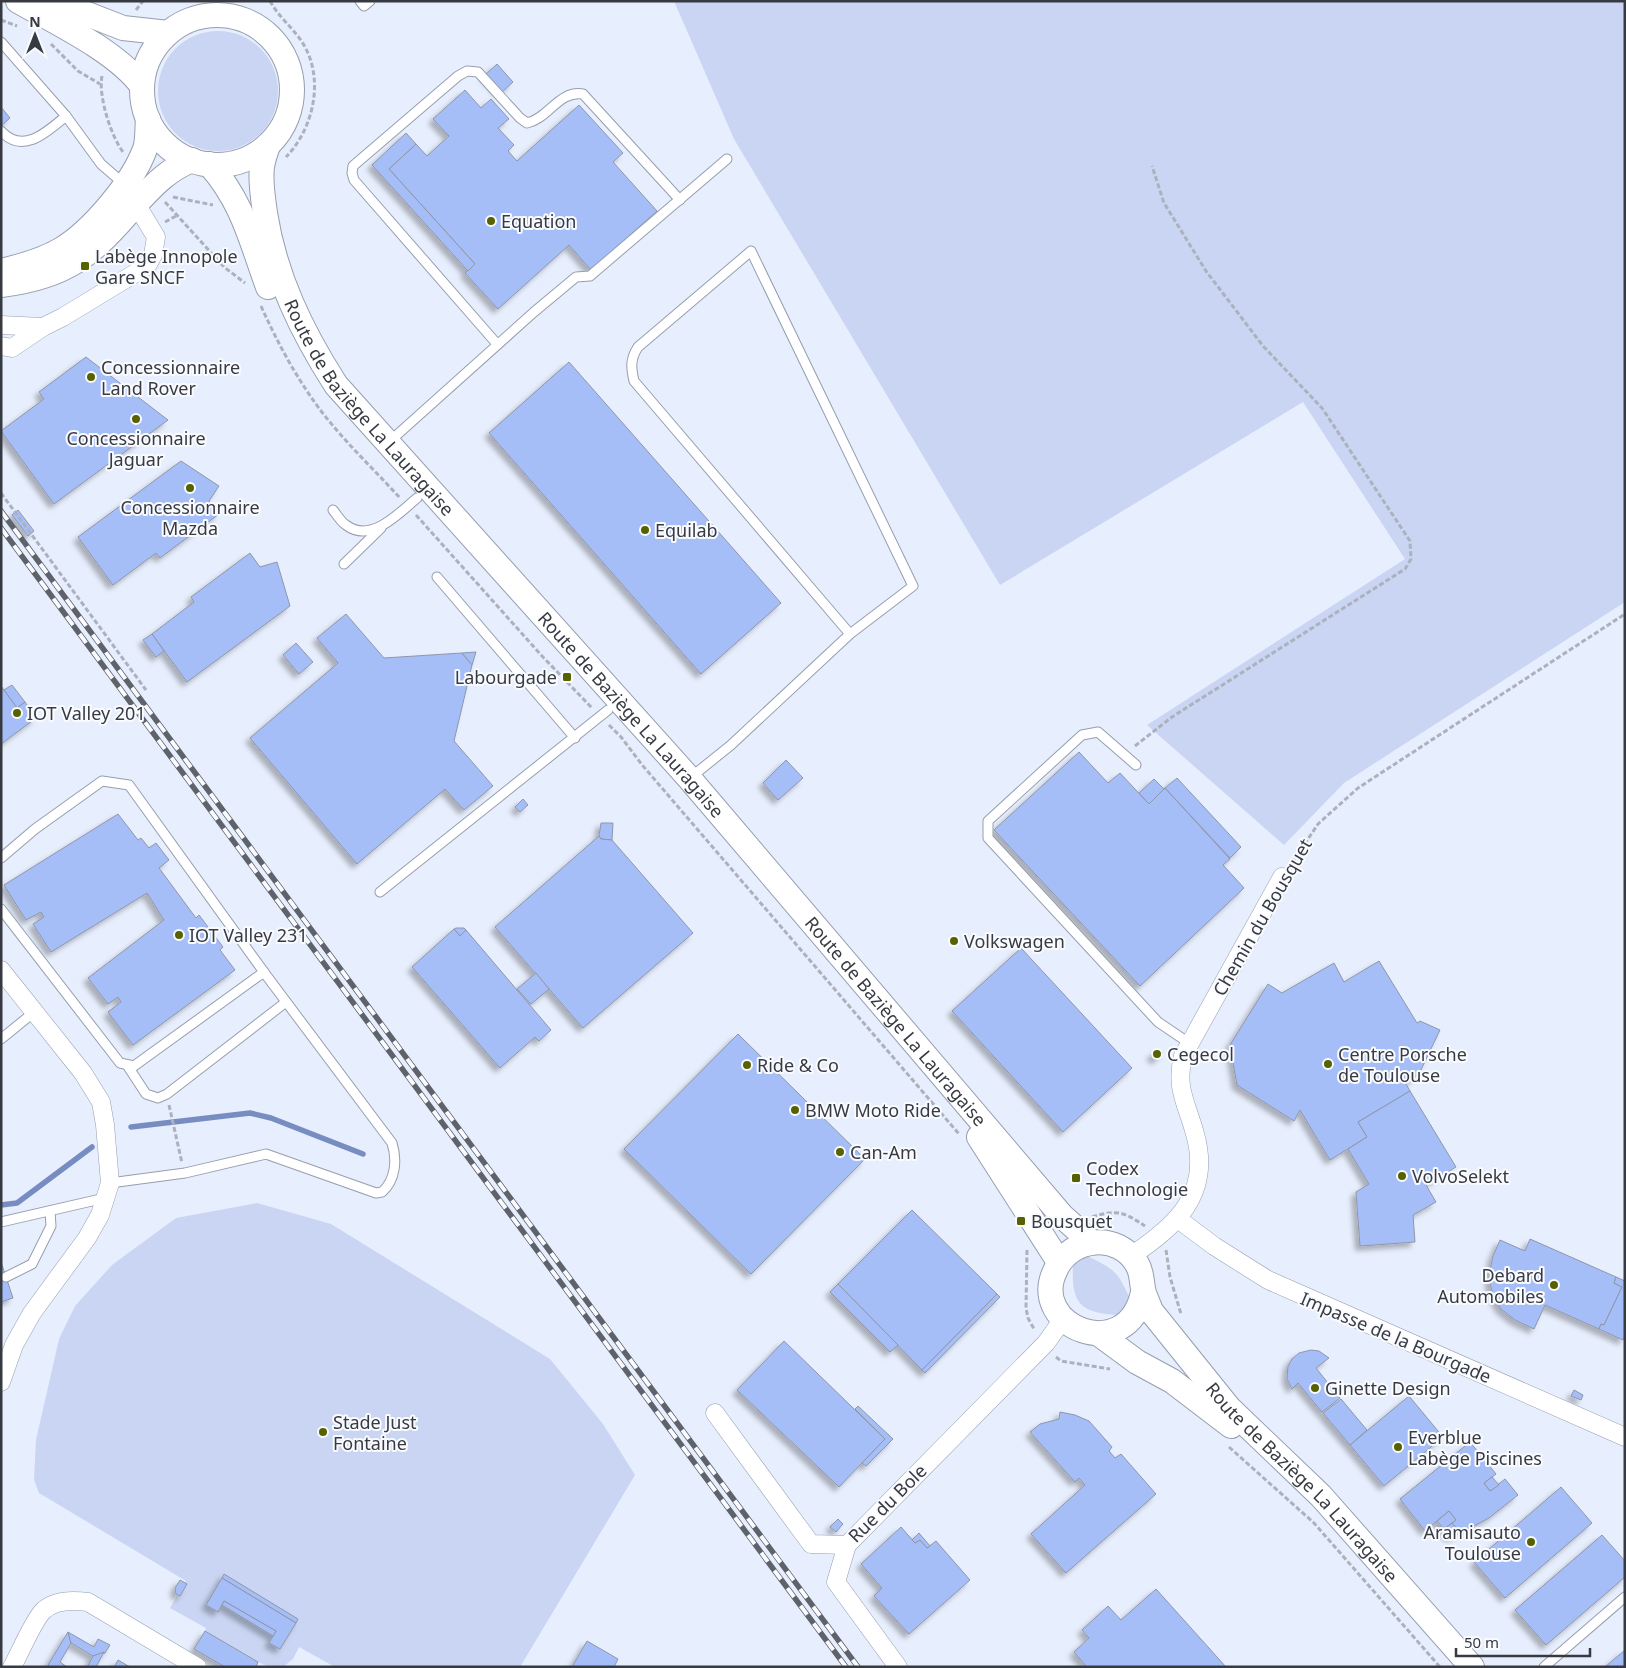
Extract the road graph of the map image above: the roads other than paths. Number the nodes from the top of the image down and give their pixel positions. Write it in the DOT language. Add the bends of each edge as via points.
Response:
graph roads {
  1 [pos="18,1"];
  2 [pos="250,1"];
  3 [pos="360,1"];
  4 [pos="370,1"];
  5 [pos="55,2"];
  6 [pos="207,9"];
  7 [pos="258,27"];
  8 [pos="168,33"];
  9 [pos="1,42"];
  10 [pos="142,86"];
  11 [pos="66,116"];
  12 [pos="148,119"];
  13 [pos="1,131"];
  14 [pos="275,154"];
  15 [pos="727,159"];
  16 [pos="200,162"];
  17 [pos="130,194"];
  18 [pos="680,200"];
  19 [pos="1,271"];
  20 [pos="1,285"];
  21 [pos="1,325"];
  22 [pos="43,327"];
  23 [pos="497,344"];
  24 [pos="1,346"];
  25 [pos="387,444"];
  26 [pos="412,502"];
  27 [pos="333,510"];
  28 [pos="381,528"];
  29 [pos="344,564"];
  30 [pos="437,577"];
  31 [pos="850,634"];
  32 [pos="604,713"];
  33 [pos="574,738"];
  34 [pos="1136,764"];
  35 [pos="690,778"];
  36 [pos="1,858"];
  37 [pos="1282,877"];
  38 [pos="380,892"];
  39 [pos="1,909"];
  40 [pos="1,970"];
  41 [pos="264,972"];
  42 [pos="286,1002"];
  43 [pos="33,1013"];
  44 [pos="1,1039"];
  45 [pos="1190,1043"];
  46 [pos="127,1065"];
  47 [pos="108,1190"];
  48 [pos="50,1211"];
  49 [pos="1178,1219"];
  50 [pos="1,1222"];
  51 [pos="1091,1242"];
  52 [pos="1130,1256"];
  53 [pos="1059,1262"];
  54 [pos="6,1277"];
  55 [pos="1143,1292"];
  56 [pos="1063,1319"];
  57 [pos="1099,1334"];
  58 [pos="1,1382"];
  59 [pos="715,1413"];
  60 [pos="1625,1437"];
  61 [pos="847,1545"];
  62 [pos="1625,1598"];
  63 [pos="12,1667"];
  64 [pos="197,1667"];
  65 [pos="898,1667"];
  66 [pos="1455,1667"];
  67 [pos="1472,1667"];
  68 [pos="1544,1667"];
  1 -- 10 [label="main road" via="109,56 132,72"];
  2 -- 7 [label="main road"];
  3 -- 4 [label="lane" via="364,6"];
  5 -- 8 [label="main road" via="123,28"];
  6 -- 7 [label="main road"];
  6 -- 8 [label="main road"];
  7 -- 14 [label="main road" via="282,51 292,83 292,100 279,132"];
  8 -- 10 [label="main road" via="150,57"];
  9 -- 11 [label="lane"];
  10 -- 12 [label="main road"];
  11 -- 13 [label="lane" via="28,142 17,141"];
  11 -- 17 [label="lane" via="100,164"];
  12 -- 16 [label="main road" via="166,144"];
  12 -- 17 [label="main road" via="146,148"];
  14 -- 16 [label="main road" via="255,154 241,161"];
  14 -- 25 [label="main road, Route de Baziège La Lauragaise" via="262,167 262,198 277,266 293,310 336,386"];
  15 -- 18 [label="lane"];
  16 -- 17 [label="main road" via="176,166"];
  16 -- 26 [label="main road, Route de Baziège La Lauragaise" via="222,178 240,208 268,287 303,360 333,404"];
  17 -- 19 [label="main road" via="63,248 25,265"];
  17 -- 20 [label="main road" via="99,245 78,262 27,282"];
  17 -- 22 [label="street" via="156,237 154,255 147,266"];
  18 -- 23 [label="lane" via="590,276 576,278"];
  18 -- 23 [label="lane" via="583,94 576,92 566,96 537,121 527,123 478,72 467,71 458,76 354,166 352,173 354,180"];
  21 -- 22 [label="street"];
  22 -- 24 [label="street" via="12,348"];
  23 -- 25 [label="lane"];
  25 -- 35 [label="main road, Route de Baziège La Lauragaise"];
  26 -- 28 [label="lane"];
  26 -- 32 [label="main road, Route de Baziège La Lauragaise"];
  27 -- 28 [label="lane" via="346,525 359,531"];
  28 -- 29 [label="lane"];
  30 -- 33 [label="lane"];
  31 -- 31 [label="lane" via="634,381 630,365 638,347 751,251 913,586"];
  31 -- 35 [label="lane" via="731,745"];
  32 -- 33 [label="lane"];
  32 -- 53 [label="main road, Route de Baziège La Lauragaise" via="978,1134"];
  33 -- 38 [label="lane"];
  34 -- 45 [label="lane" via="1098,732 1082,735 988,821 988,838 1158,1022"];
  35 -- 51 [label="main road, Route de Baziège La Lauragaise" via="1062,1216"];
  36 -- 41 [label="lane" via="102,781 129,785"];
  37 -- 45 [label="street, Chemin du Bousquet"];
  39 -- 46 [label="lane" via="120,1063"];
  40 -- 43 [label="street"];
  41 -- 42 [label="lane"];
  41 -- 46 [label="lane" via="134,1066"];
  42 -- 46 [label="lane" via="158,1098 146,1094"];
  42 -- 47 [label="lane" via="392,1143 395,1160 387,1187 382,1192 368,1192 266,1154"];
  43 -- 44 [label="lane"];
  43 -- 47 [label="street" via="83,1073 101,1102 109,1160"];
  45 -- 49 [label="street, Chemin du Bousquet" via="1179,1071 1180,1088 1195,1135 1198,1174 1188,1205"];
  47 -- 48 [label="lane"];
  47 -- 58 [label="street" via="100,1215 32,1314 14,1346"];
  48 -- 50 [label="lane"];
  48 -- 54 [label="lane" via="51,1226 32,1264"];
  49 -- 52 [label="street, Chemin du Bousquet"];
  49 -- 60 [label="street, Impasse de la Bourgade" via="1268,1280"];
  51 -- 52 [label="main road" via="1116,1245"];
  51 -- 53 [label="main road" via="1070,1251"];
  52 -- 55 [label="main road" via="1141,1272"];
  53 -- 56 [label="main road" via="1051,1291"];
  55 -- 57 [label="main road" via="1136,1313 1129,1321 1120,1328"];
  55 -- 67 [label="main road, Route de Baziège La Lauragaise" via="1151,1311 1229,1408 1321,1496"];
  56 -- 57 [label="main road" via="1080,1330"];
  56 -- 61 [label="street, Rue du Bole" via="1046,1343"];
  57 -- 66 [label="main road, Route de Baziège La Lauragaise" via="1222,1418 1332,1527"];
  59 -- 61 [label="street, Rue du Bole" via="811,1544"];
  61 -- 65 [label="street" via="836,1582"];
  62 -- 68 [label="lane"];
  63 -- 64 [label="street" via="43,1611 72,1600 88,1602"];
}
